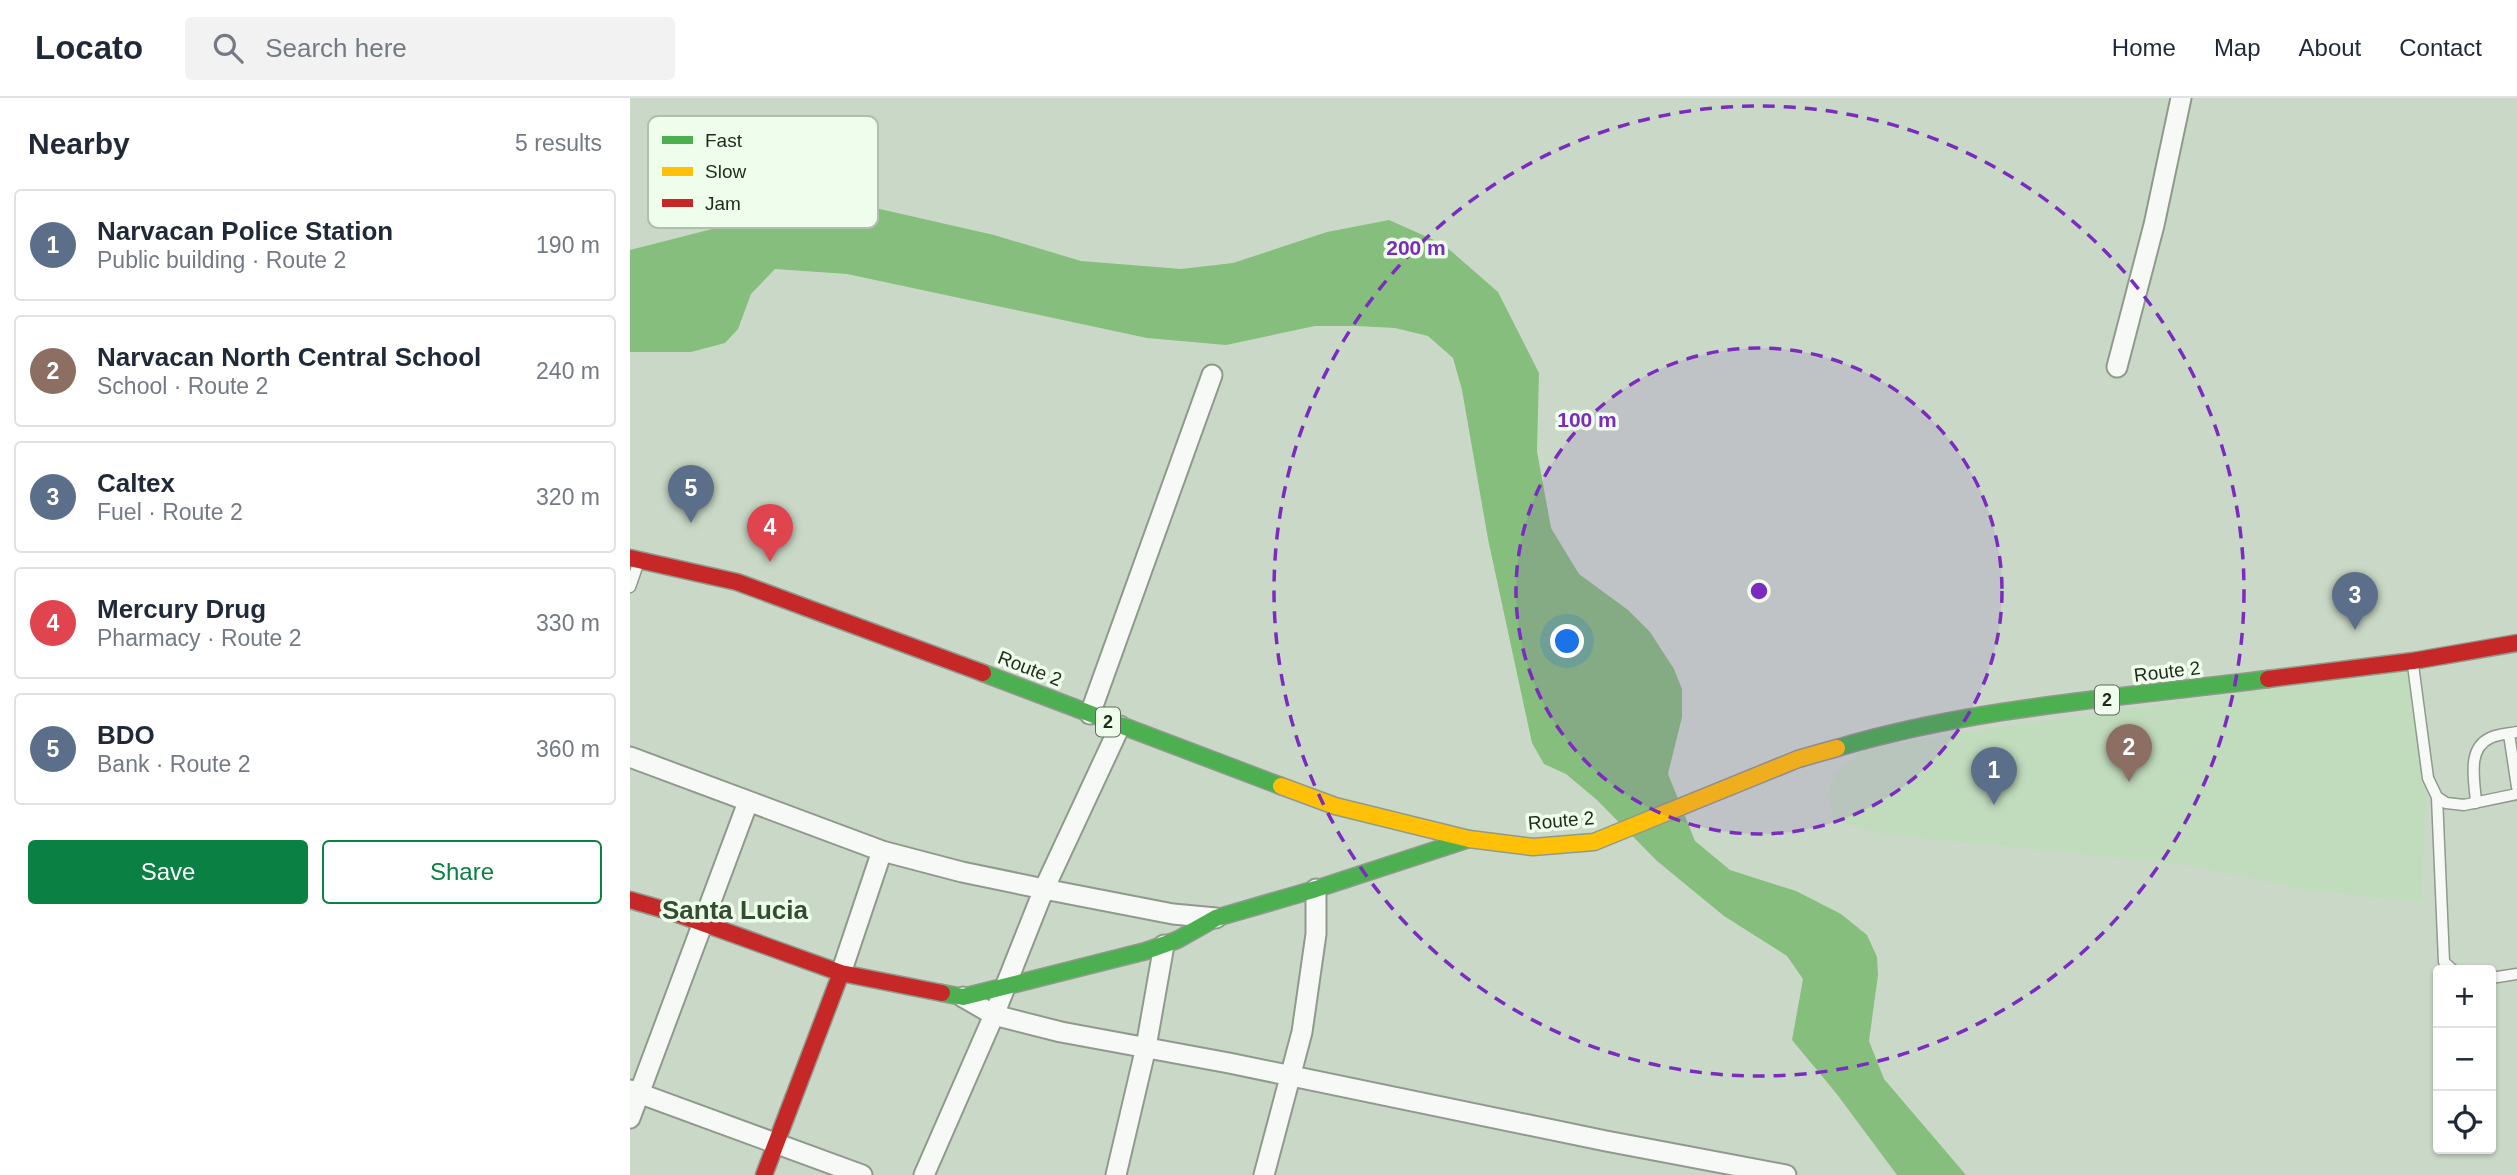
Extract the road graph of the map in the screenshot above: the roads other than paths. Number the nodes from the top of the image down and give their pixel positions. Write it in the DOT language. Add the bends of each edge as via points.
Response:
graph roads {
  1 [pos="2181,98"];
  2 [pos="2117,367"];
  3 [pos="1212,375"];
  4 [pos="635,559"];
  5 [pos="630,587"];
  6 [pos="2517,643"];
  7 [pos="2413,661"];
  8 [pos="1090,715"];
  9 [pos="1120,726"];
  10 [pos="2513,733"];
  11 [pos="630,757"];
  12 [pos="2517,787"];
  13 [pos="2517,794"];
  14 [pos="2437,797"];
  15 [pos="748,802"];
  16 [pos="2476,803"];
  17 [pos="1469,839"];
  18 [pos="882,850"];
  19 [pos="1044,889"];
  20 [pos="1316,889"];
  21 [pos="630,900"];
  22 [pos="1216,918"];
  23 [pos="703,923"];
  24 [pos="1164,946"];
  25 [pos="2448,965"];
  26 [pos="841,973"];
  27 [pos="2517,974"];
  28 [pos="2496,977"];
  29 [pos="1006,985"];
  30 [pos="963,997"];
  31 [pos="994,1015"];
  32 [pos="1146,1047"];
  33 [pos="1291,1077"];
  34 [pos="635,1092"];
  35 [pos="630,1118"];
  36 [pos="776,1142"];
  37 [pos="764,1175"];
  38 [pos="862,1175"];
  39 [pos="924,1175"];
  40 [pos="1116,1175"];
  41 [pos="1264,1175"];
  42 [pos="1786,1175"];
  1 -- 2 [label="street"];
  3 -- 8 [label="street"];
  4 -- 5 [label="lane"];
  4 -- 8 [label="main road, Route 2 / 2" via="737,582"];
  6 -- 7 [label="main road, Route 2 / 2"];
  7 -- 14 [label="lane" via="2428,778"];
  7 -- 17 [label="main road, Route 2 / 2" via="1929,725 1798,759 1594,842 1534,847"];
  8 -- 9 [label="main road, Route 2 / 2"];
  9 -- 17 [label="main road, Route 2 / 2" via="1335,806"];
  9 -- 19 [label="street"];
  10 -- 12 [label="lane"];
  10 -- 16 [label="lane" via="2491,737 2474,754"];
  11 -- 15 [label="street"];
  13 -- 16 [label="lane"];
  14 -- 16 [label="lane" via="2446,803"];
  14 -- 25 [label="lane" via="2444,962"];
  15 -- 18 [label="street"];
  15 -- 23 [label="street"];
  17 -- 20 [label="main road"];
  18 -- 19 [label="street"];
  18 -- 26 [label="street"];
  19 -- 22 [label="street"];
  19 -- 29 [label="street"];
  20 -- 22 [label="main road"];
  20 -- 33 [label="street" via="1313,967"];
  21 -- 23 [label="main road"];
  22 -- 24 [label="main road"];
  23 -- 26 [label="main road"];
  23 -- 34 [label="street"];
  24 -- 29 [label="main road"];
  24 -- 32 [label="street"];
  26 -- 30 [label="main road"];
  26 -- 36 [label="main road"];
  27 -- 28 [label="lane"];
  29 -- 30 [label="main road"];
  29 -- 31 [label="street"];
  30 -- 31 [label="street"];
  31 -- 32 [label="street"];
  31 -- 39 [label="street"];
  32 -- 33 [label="street"];
  32 -- 40 [label="street"];
  33 -- 41 [label="street"];
  33 -- 42 [label="street"];
  34 -- 35 [label="street"];
  34 -- 36 [label="street"];
  36 -- 37 [label="main road"];
  36 -- 38 [label="street"];
}
